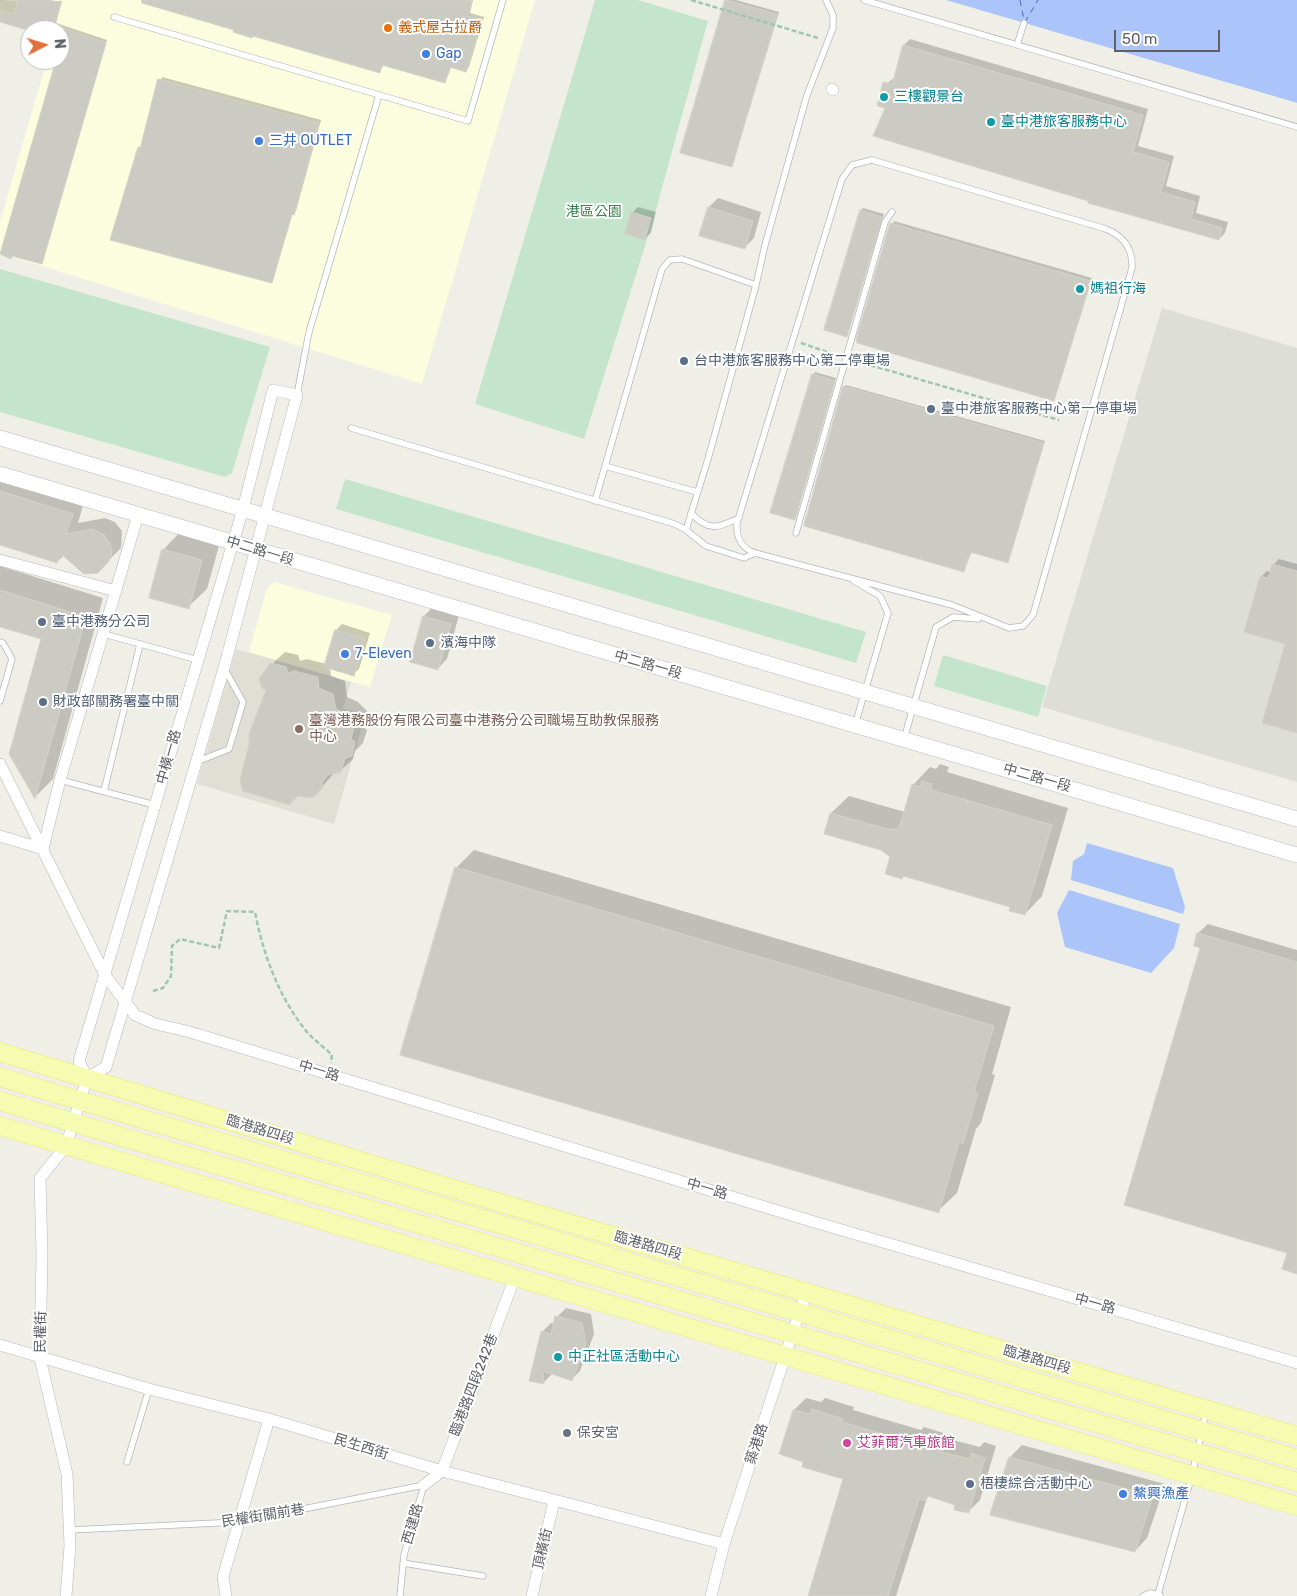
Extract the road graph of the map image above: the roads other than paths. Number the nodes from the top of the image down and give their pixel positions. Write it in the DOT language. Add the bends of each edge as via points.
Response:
graph roads {
  1 [pos="503,0"];
  2 [pos="826,0"];
  3 [pos="864,0"];
  4 [pos="114,17"];
  5 [pos="1024,23"];
  6 [pos="1017,45"];
  7 [pos="379,95"];
  8 [pos="1297,127"];
  9 [pos="892,212"];
  10 [pos="756,285"];
  11 [pos="297,396"];
  12 [pos="351,428"];
  13 [pos="0,438"];
  14 [pos="605,466"];
  15 [pos="0,474"];
  16 [pos="697,492"];
  17 [pos="595,501"];
  18 [pos="243,509"];
  19 [pos="691,512"];
  20 [pos="138,515"];
  21 [pos="265,516"];
  22 [pos="739,518"];
  23 [pos="686,530"];
  24 [pos="796,533"];
  25 [pos="233,543"];
  26 [pos="255,550"];
  27 [pos="755,554"];
  28 [pos="0,560"];
  29 [pos="845,576"];
  30 [pos="116,591"];
  31 [pos="982,619"];
  32 [pos="104,634"];
  33 [pos="0,642"];
  34 [pos="140,644"];
  35 [pos="198,660"];
  36 [pos="224,668"];
  37 [pos="864,691"];
  38 [pos="0,701"];
  39 [pos="914,706"];
  40 [pos="855,725"];
  41 [pos="904,739"];
  42 [pos="196,762"];
  43 [pos="0,764"];
  44 [pos="60,780"];
  45 [pos="104,791"];
  46 [pos="155,805"];
  47 [pos="1297,819"];
  48 [pos="0,836"];
  49 [pos="43,849"];
  50 [pos="1297,855"];
  51 [pos="105,976"];
  52 [pos="124,1002"];
  53 [pos="0,1052"];
  54 [pos="0,1077"];
  55 [pos="87,1078"];
  56 [pos="80,1100"];
  57 [pos="0,1101"];
  58 [pos="73,1123"];
  59 [pos="0,1126"];
  60 [pos="66,1146"];
  61 [pos="516,1277"];
  62 [pos="806,1292"];
  63 [pos="799,1313"];
  64 [pos="792,1335"];
  65 [pos="0,1345"];
  66 [pos="785,1356"];
  67 [pos="40,1358"];
  68 [pos="1297,1363"];
  69 [pos="149,1389"];
  70 [pos="1207,1410"];
  71 [pos="269,1419"];
  72 [pos="1202,1432"];
  73 [pos="1297,1436"];
  74 [pos="1197,1453"];
  75 [pos="1297,1459"];
  76 [pos="127,1462"];
  77 [pos="442,1471"];
  78 [pos="1192,1475"];
  79 [pos="1297,1482"];
  80 [pos="424,1485"];
  81 [pos="554,1501"];
  82 [pos="1297,1506"];
  83 [pos="238,1522"];
  84 [pos="70,1530"];
  85 [pos="724,1544"];
  86 [pos="403,1563"];
  87 [pos="483,1576"];
  88 [pos="1160,1595"];
  89 [pos="66,1596"];
  90 [pos="226,1596"];
  91 [pos="400,1596"];
  92 [pos="532,1596"];
  93 [pos="710,1596"];
  94 [pos="1143,1596"];
  1 -- 7 [label="lane" via="468,121"];
  2 -- 10 [label="lane" via="833,15 830,42 807,95"];
  3 -- 6 [label="lane"];
  4 -- 7 [label="lane"];
  5 -- 6 [label="lane"];
  6 -- 8 [label="lane"];
  7 -- 11 [label="lane" via="309,332"];
  9 -- 24 [label="lane" via="885,222"];
  10 -- 14 [label="lane" via="682,259 665,263"];
  10 -- 16 [label="lane"];
  11 -- 18 [label="street, 中橫一路" via="273,390"];
  11 -- 21 [label="street, 中橫一路"];
  12 -- 17 [label="lane"];
  13 -- 18 [label="street"];
  14 -- 16 [label="lane"];
  14 -- 17 [label="lane"];
  15 -- 20 [label="street, 中二路一段"];
  16 -- 19 [label="lane"];
  17 -- 23 [label="lane"];
  18 -- 21 [label="street"];
  18 -- 25 [label="street, 中橫一路"];
  19 -- 22 [label="lane" via="702,524 712,527"];
  19 -- 23 [label="lane"];
  20 -- 25 [label="street, 中二路一段"];
  20 -- 30 [label="street"];
  21 -- 26 [label="street, 中橫一路"];
  21 -- 37 [label="street"];
  22 -- 27 [label="lane" via="736,529 739,541"];
  22 -- 31 [label="lane" via="846,171 859,162 872,160 1114,232 1129,247 1132,268 1033,615 1023,626 1016,628"];
  23 -- 27 [label="lane" via="706,546 744,558"];
  25 -- 26 [label="street, 中二路一段"];
  25 -- 35 [label="street, 中橫一路"];
  26 -- 36 [label="street, 中橫一路"];
  26 -- 40 [label="street, 中二路一段"];
  27 -- 29 [label="lane"];
  28 -- 30 [label="street"];
  29 -- 31 [label="lane" via="952,606"];
  29 -- 37 [label="lane" via="880,596 888,613"];
  30 -- 32 [label="street"];
  31 -- 39 [label="lane" via="953,617 936,627"];
  32 -- 34 [label="lane"];
  32 -- 44 [label="street"];
  33 -- 38 [label="lane" via="12,659"];
  34 -- 35 [label="lane"];
  34 -- 45 [label="lane"];
  35 -- 46 [label="street, 中橫一路"];
  36 -- 42 [label="street, 中橫一路"];
  36 -- 42 [label="lane" via="243,702 229,749"];
  37 -- 39 [label="street"];
  37 -- 40 [label="lane"];
  39 -- 41 [label="lane"];
  39 -- 47 [label="street"];
  40 -- 41 [label="street, 中二路一段"];
  41 -- 50 [label="street, 中二路一段"];
  42 -- 52 [label="street, 中橫一路"];
  43 -- 49 [label="street, 中一路"];
  44 -- 45 [label="lane"];
  44 -- 49 [label="street"];
  45 -- 46 [label="lane"];
  46 -- 51 [label="street, 中橫一路"];
  48 -- 49 [label="street"];
  49 -- 51 [label="street, 中一路"];
  51 -- 52 [label="street, 中一路"];
  51 -- 55 [label="street, 中橫一路" via="80,1061"];
  52 -- 55 [label="street, 中橫一路" via="106,1067"];
  52 -- 68 [label="street, 中一路" via="134,1016 156,1024"];
  53 -- 55 [label="main road, 臨港路四段"];
  54 -- 56 [label="main road, 臨港路四段"];
  55 -- 56 [label="street, 民權街"];
  55 -- 62 [label="main road, 臨港路四段"];
  56 -- 58 [label="street, 民權街"];
  56 -- 63 [label="main road, 臨港路四段"];
  57 -- 58 [label="main road"];
  58 -- 60 [label="street, 民權街"];
  58 -- 64 [label="main road"];
  59 -- 60 [label="main road"];
  60 -- 61 [label="main road"];
  60 -- 67 [label="street, 民權街" via="40,1178"];
  61 -- 66 [label="main road"];
  61 -- 77 [label="street, 臨港路四段242巷"];
  62 -- 63 [label="street, 築港路"];
  62 -- 70 [label="main road, 臨港路四段"];
  63 -- 64 [label="street, 築港路"];
  63 -- 72 [label="main road, 臨港路四段"];
  64 -- 66 [label="street, 築港路"];
  64 -- 74 [label="main road"];
  65 -- 67 [label="street, 民生西街"];
  66 -- 78 [label="main road"];
  66 -- 85 [label="street, 築港路"];
  67 -- 69 [label="street, 民生西街"];
  67 -- 84 [label="street, 民權街" via="67,1474"];
  69 -- 71 [label="street, 民生西街"];
  69 -- 76 [label="lane"];
  70 -- 72 [label="lane"];
  70 -- 73 [label="main road, 臨港路四段"];
  71 -- 77 [label="street, 民生西街"];
  71 -- 83 [label="street"];
  72 -- 74 [label="lane"];
  72 -- 75 [label="main road, 臨港路四段"];
  74 -- 78 [label="lane"];
  74 -- 79 [label="main road"];
  77 -- 80 [label="street"];
  77 -- 81 [label="street, 民生西街"];
  78 -- 82 [label="main road"];
  78 -- 88 [label="lane"];
  80 -- 83 [label="lane, 民權街關前巷"];
  80 -- 86 [label="lane, 西建路"];
  81 -- 85 [label="street, 民生西街"];
  81 -- 92 [label="street, 頂橫街"];
  83 -- 84 [label="lane, 民權街關前巷"];
  83 -- 90 [label="street" via="222,1577"];
  84 -- 89 [label="street, 民權街"];
  85 -- 93 [label="street, 築港路"];
  86 -- 87 [label="lane, 西建路"];
  86 -- 91 [label="lane, 西建路"];
  88 -- 94 [label="lane"];
}
